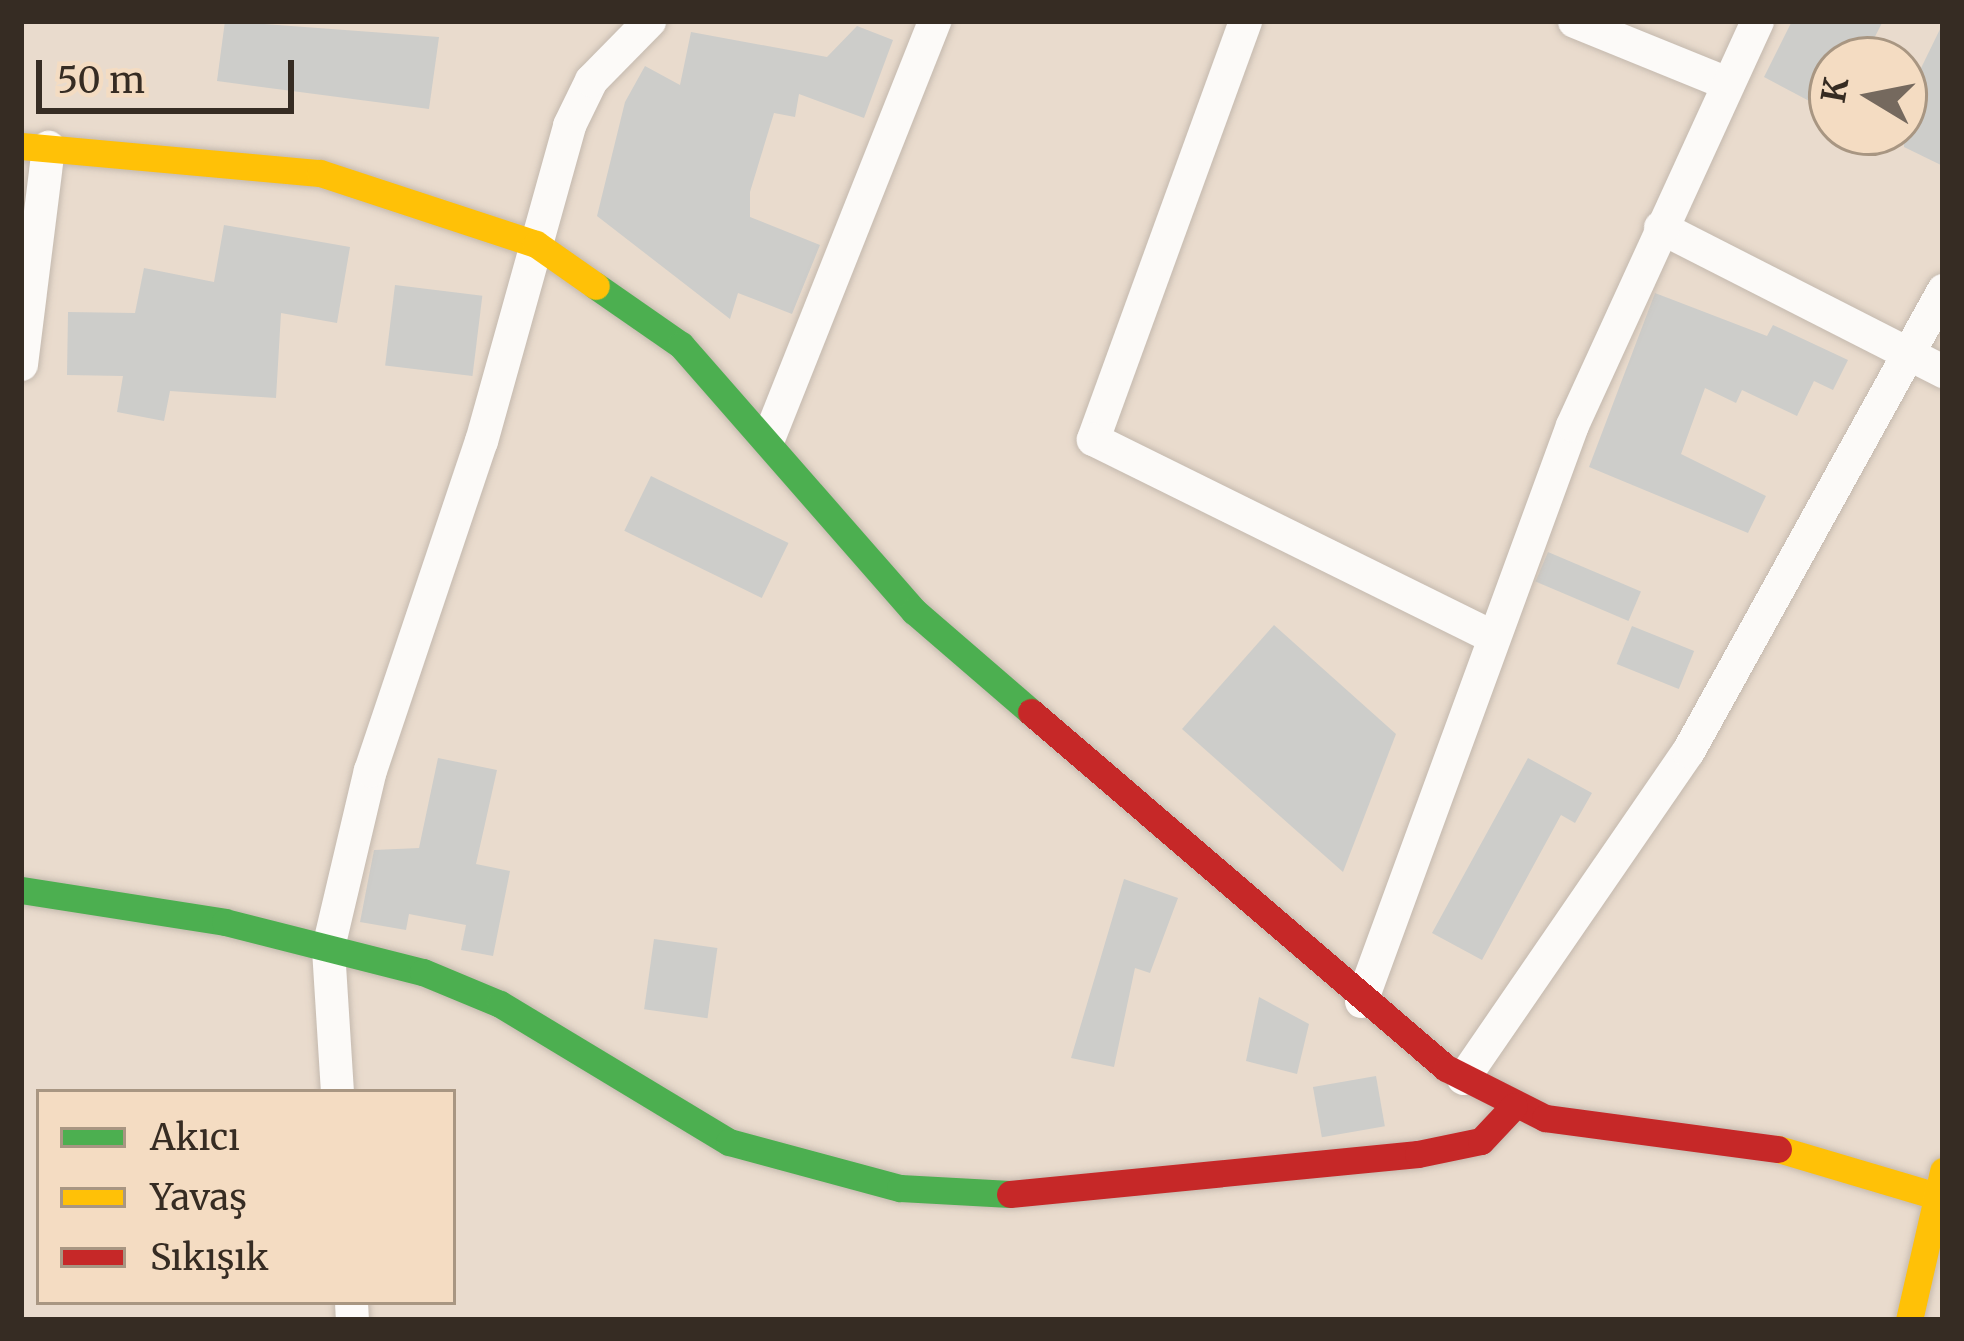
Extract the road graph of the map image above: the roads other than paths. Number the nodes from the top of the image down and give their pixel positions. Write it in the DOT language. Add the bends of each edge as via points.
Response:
graph roads {
  1 [pos="649,21"];
  2 [pos="934,21"];
  3 [pos="1245,21"];
  4 [pos="1574,21"];
  5 [pos="1757,21"];
  6 [pos="1722,81"];
  7 [pos="34,147"];
  8 [pos="1660,227"];
  9 [pos="536,244"];
  10 [pos="1943,290"];
  11 [pos="1912,356"];
  12 [pos="21,364"];
  13 [pos="1943,371"];
  14 [pos="769,436"];
  15 [pos="1493,637"];
  16 [pos="21,890"];
  17 [pos="328,947"];
  18 [pos="1361,1001"];
  19 [pos="1462,1078"];
  20 [pos="337,1089"];
  21 [pos="1514,1106"];
  22 [pos="1942,1189"];
  23 [pos="1909,1320"];
  1 -- 9 [label="street" via="584,95"];
  2 -- 14 [label="street"];
  3 -- 15 [label="street" via="1094,439"];
  4 -- 6 [label="street"];
  5 -- 6 [label="street"];
  6 -- 8 [label="street"];
  7 -- 9 [label="main road" via="320,173"];
  7 -- 12 [label="street"];
  8 -- 11 [label="street"];
  8 -- 15 [label="street"];
  9 -- 14 [label="main road" via="642,311"];
  9 -- 17 [label="street" via="370,770"];
  10 -- 11 [label="street"];
  11 -- 13 [label="street"];
  11 -- 19 [label="street" via="1688,751"];
  14 -- 18 [label="main road" via="914,611"];
  15 -- 18 [label="street"];
  16 -- 17 [label="main road"];
  17 -- 20 [label="street"];
  17 -- 21 [label="main road" via="458,984 729,1142 960,1196 1054,1196 1467,1147"];
  18 -- 19 [label="main road"];
  19 -- 21 [label="main road"];
  21 -- 22 [label="main road" via="1599,1130 1828,1154"];
  22 -- 23 [label="main road"];
}
